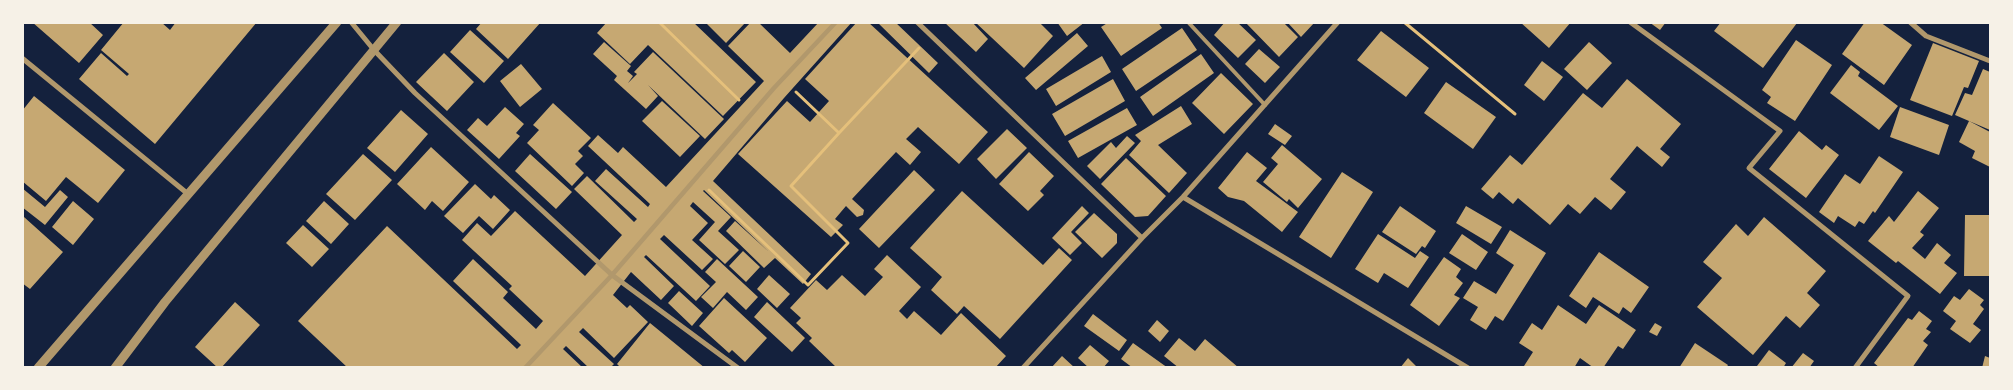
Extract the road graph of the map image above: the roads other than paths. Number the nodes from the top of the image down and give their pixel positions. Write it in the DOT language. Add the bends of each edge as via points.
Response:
graph roads {
  1 [pos="337,22"];
  2 [pos="351,22"];
  3 [pos="397,22"];
  4 [pos="836,22"];
  5 [pos="917,22"];
  6 [pos="1188,22"];
  7 [pos="1338,22"];
  8 [pos="1630,22"];
  9 [pos="1910,22"];
  10 [pos="374,50"];
  11 [pos="22,58"];
  12 [pos="1990,61"];
  13 [pos="1265,105"];
  14 [pos="188,194"];
  15 [pos="1183,197"];
  16 [pos="1142,238"];
  17 [pos="612,275"];
  18 [pos="38,368"];
  19 [pos="115,368"];
  20 [pos="525,368"];
  21 [pos="738,368"];
  22 [pos="1023,368"];
  23 [pos="1468,368"];
  24 [pos="1855,368"];
  1 -- 14 [label="street"];
  2 -- 10 [label="street"];
  3 -- 10 [label="street"];
  4 -- 17 [label="street"];
  5 -- 16 [label="street"];
  6 -- 13 [label="lane"];
  7 -- 13 [label="street"];
  8 -- 24 [label="street" via="1780,131 1749,168 1908,296"];
  9 -- 12 [label="street" via="1926,36"];
  10 -- 17 [label="street" via="415,93"];
  10 -- 19 [label="street" via="165,302"];
  11 -- 14 [label="street"];
  13 -- 15 [label="street"];
  14 -- 18 [label="street"];
  15 -- 16 [label="street"];
  15 -- 23 [label="street"];
  16 -- 22 [label="street"];
  17 -- 20 [label="street"];
  17 -- 21 [label="street"];
}
